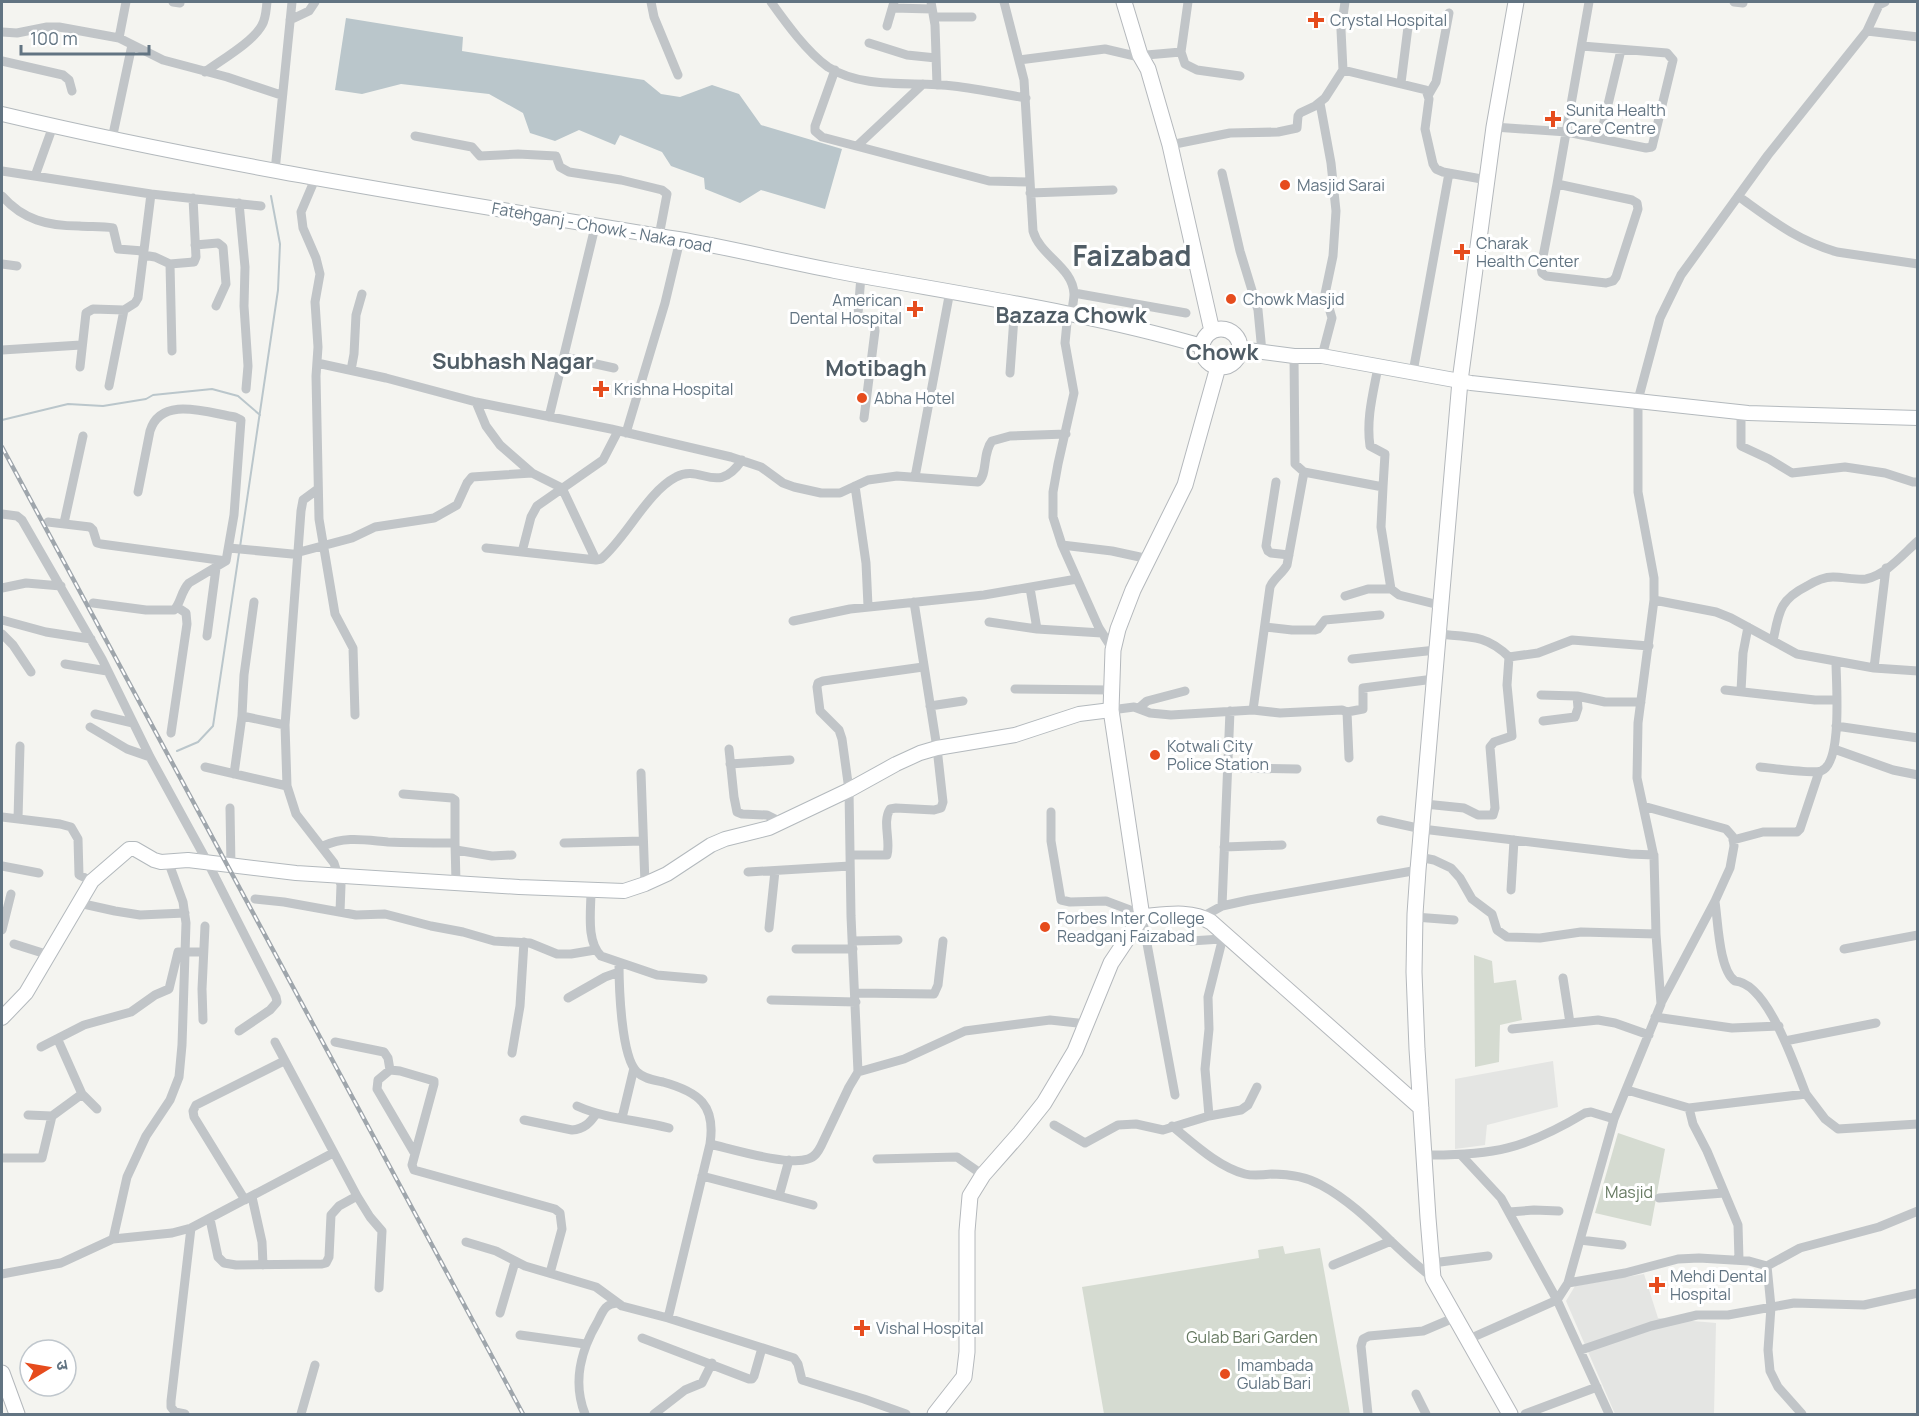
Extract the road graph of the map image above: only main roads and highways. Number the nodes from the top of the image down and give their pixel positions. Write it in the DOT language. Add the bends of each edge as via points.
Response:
graph roads {
  1 [pos="1124,2"];
  2 [pos="1133,2"];
  3 [pos="1516,2"];
  4 [pos="1145,59"];
  5 [pos="1212,331"];
  6 [pos="1218,368"];
  7 [pos="1142,916"];
  8 [pos="1421,1108"];
  9 [pos="2,1373"];
  10 [pos="17,1414"];
  11 [pos="935,1414"];
  12 [pos="1510,1414"];
  1 -- 4 [label="main road"];
  2 -- 4 [label="main road"];
  3 -- 8 [label="main road" via="1494,127 1460,381 1439,605 1415,917"];
  4 -- 5 [label="main road" via="1170,145"];
  5 -- 6 [label="main road" via="1202,346 1206,360"];
  5 -- 6 [label="main road" via="1231,332 1240,349 1238,358"];
  6 -- 7 [label="main road" via="1185,485 1125,609 1113,650 1111,710"];
  7 -- 8 [label="main road" via="1202,917"];
  7 -- 11 [label="main road" via="1111,963 1076,1051 1044,1103 970,1196 964,1377"];
  8 -- 12 [label="main road" via="1432,1270"];
  9 -- 10 [label="main road"];
}
